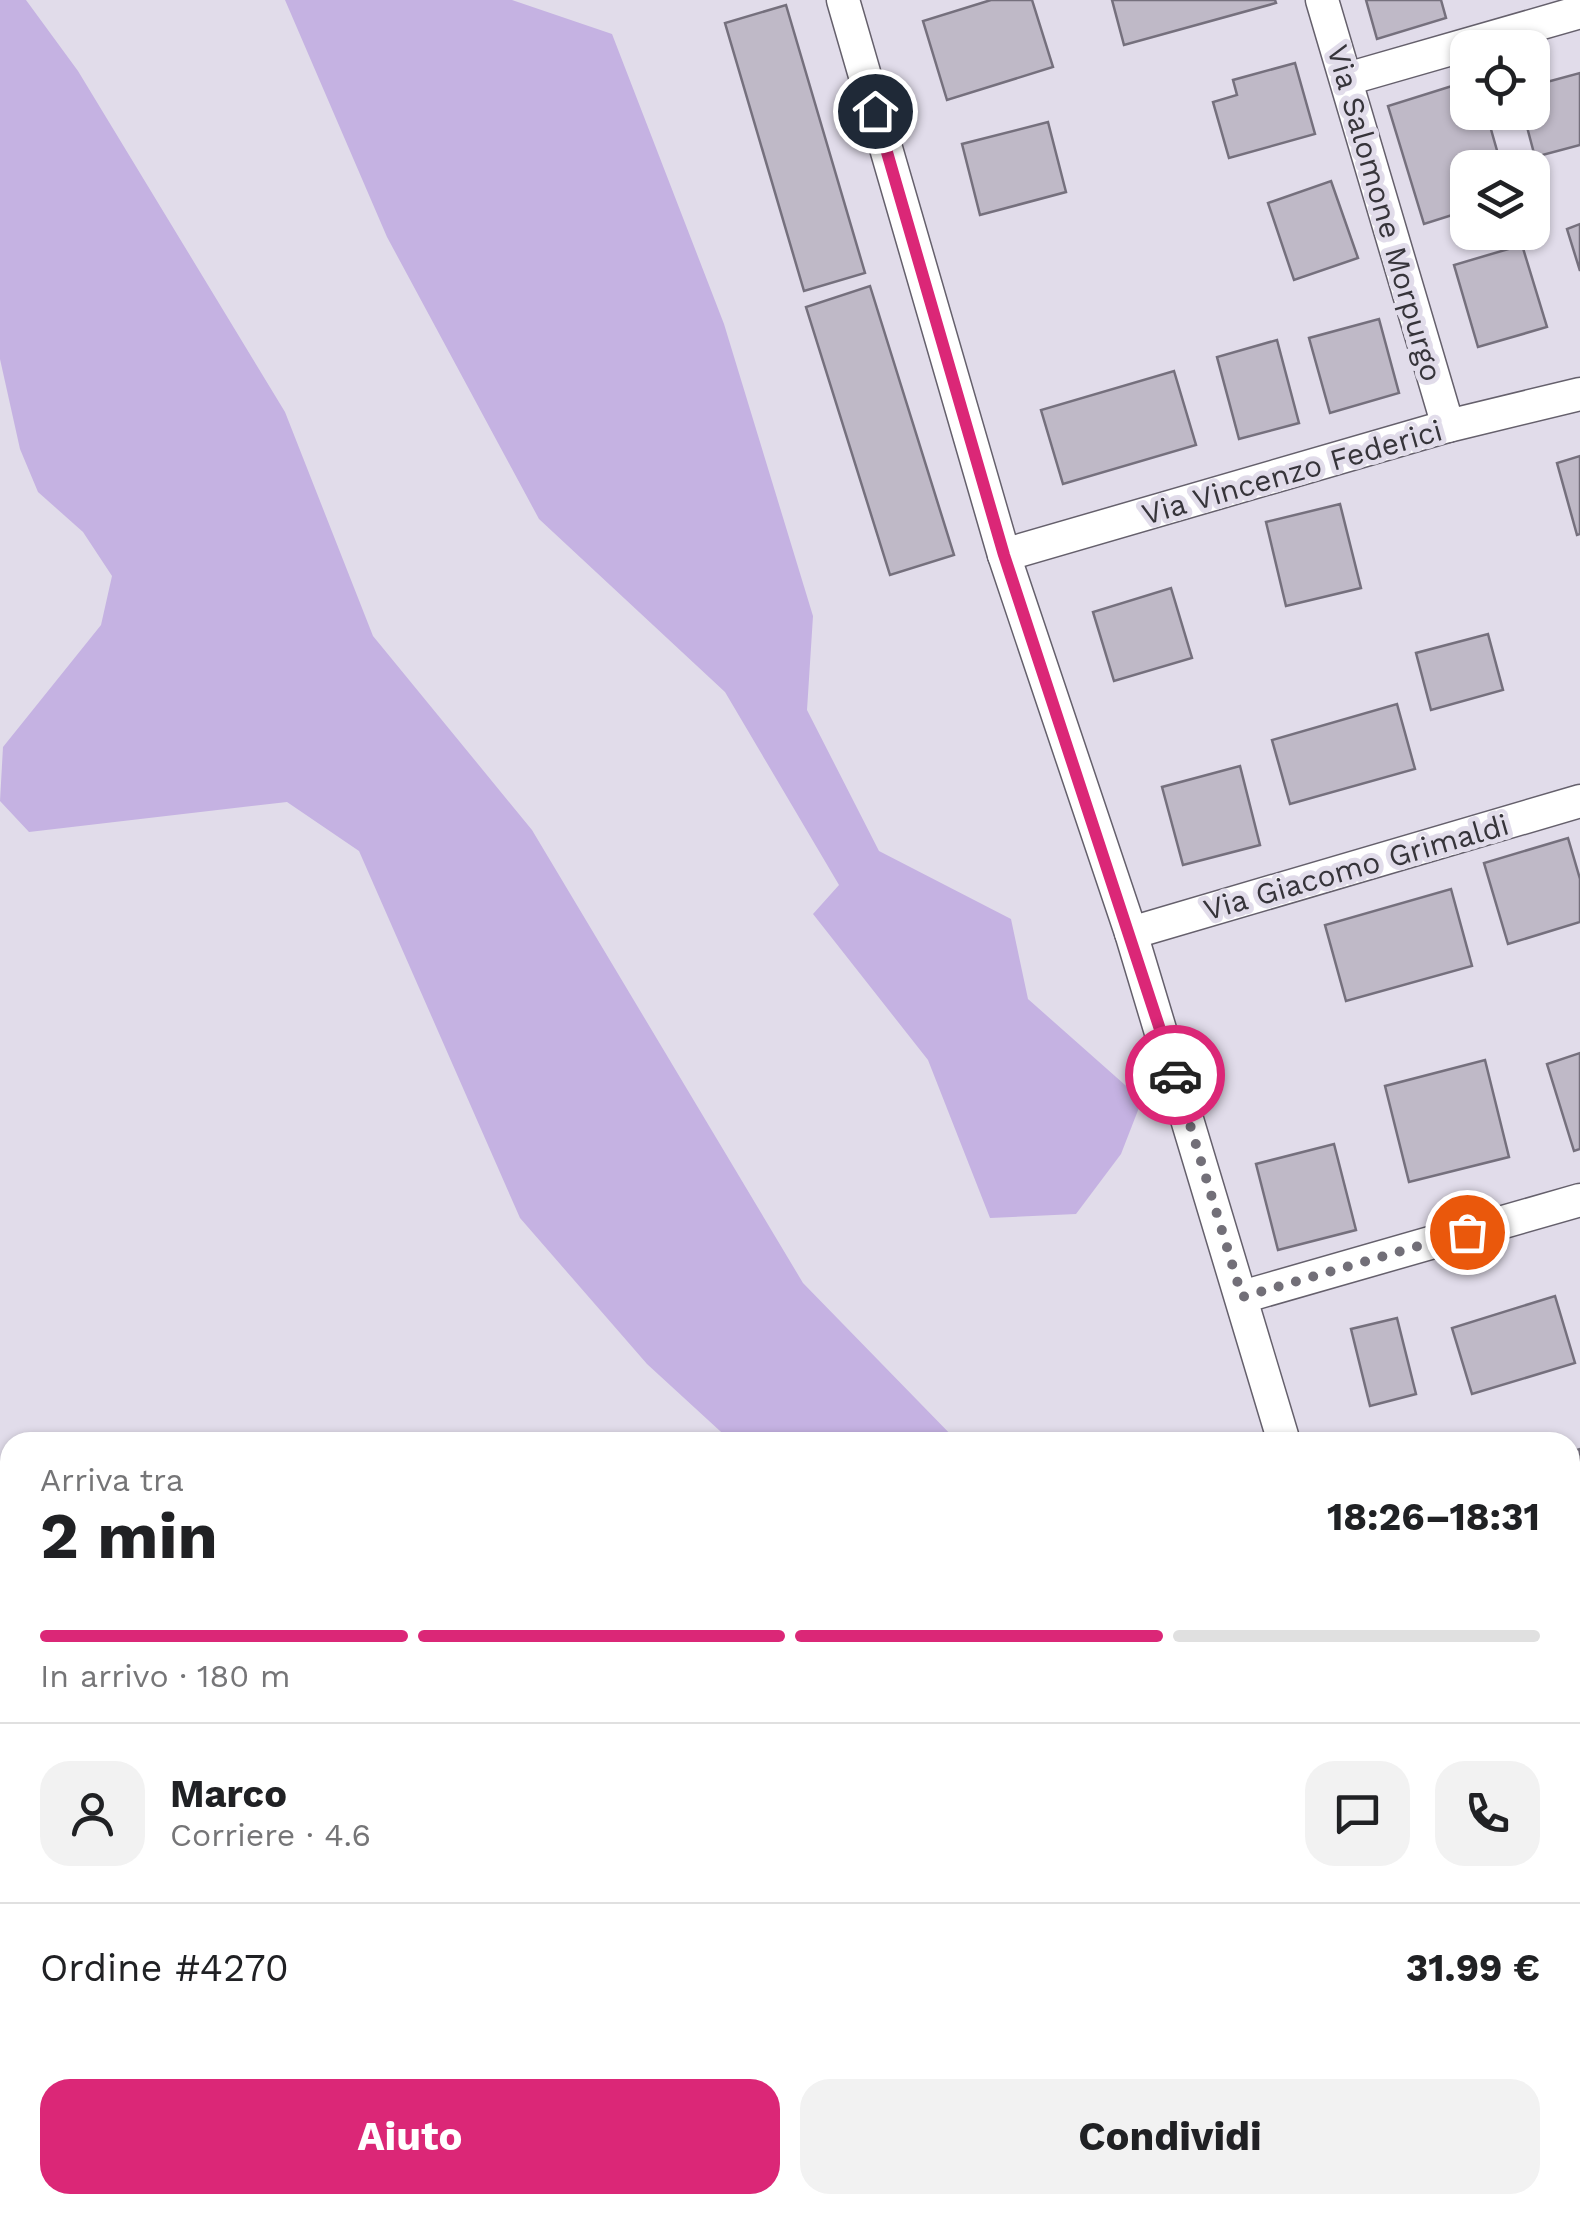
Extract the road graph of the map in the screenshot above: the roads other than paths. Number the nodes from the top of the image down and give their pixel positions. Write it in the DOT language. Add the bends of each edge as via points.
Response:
graph roads {
  1 [pos="843,0"];
  2 [pos="1322,0"];
  3 [pos="1580,12"];
  4 [pos="1347,79"];
  5 [pos="1580,394"];
  6 [pos="1448,426"];
  7 [pos="1004,555"];
  8 [pos="1580,801"];
  9 [pos="1132,933"];
  10 [pos="1580,1200"];
  11 [pos="1242,1297"];
  12 [pos="1281,1432"];
  1 -- 7 [label="street"];
  2 -- 4 [label="street, Via Salomone Morpurgo"];
  3 -- 4 [label="street"];
  4 -- 6 [label="street, Via Salomone Morpurgo"];
  5 -- 6 [label="street, Via Vincenzo Federici"];
  6 -- 7 [label="street, Via Vincenzo Federici"];
  7 -- 9 [label="street"];
  8 -- 9 [label="street, Via Giacomo Grimaldi"];
  9 -- 11 [label="street"];
  10 -- 11 [label="street"];
  11 -- 12 [label="street"];
}
